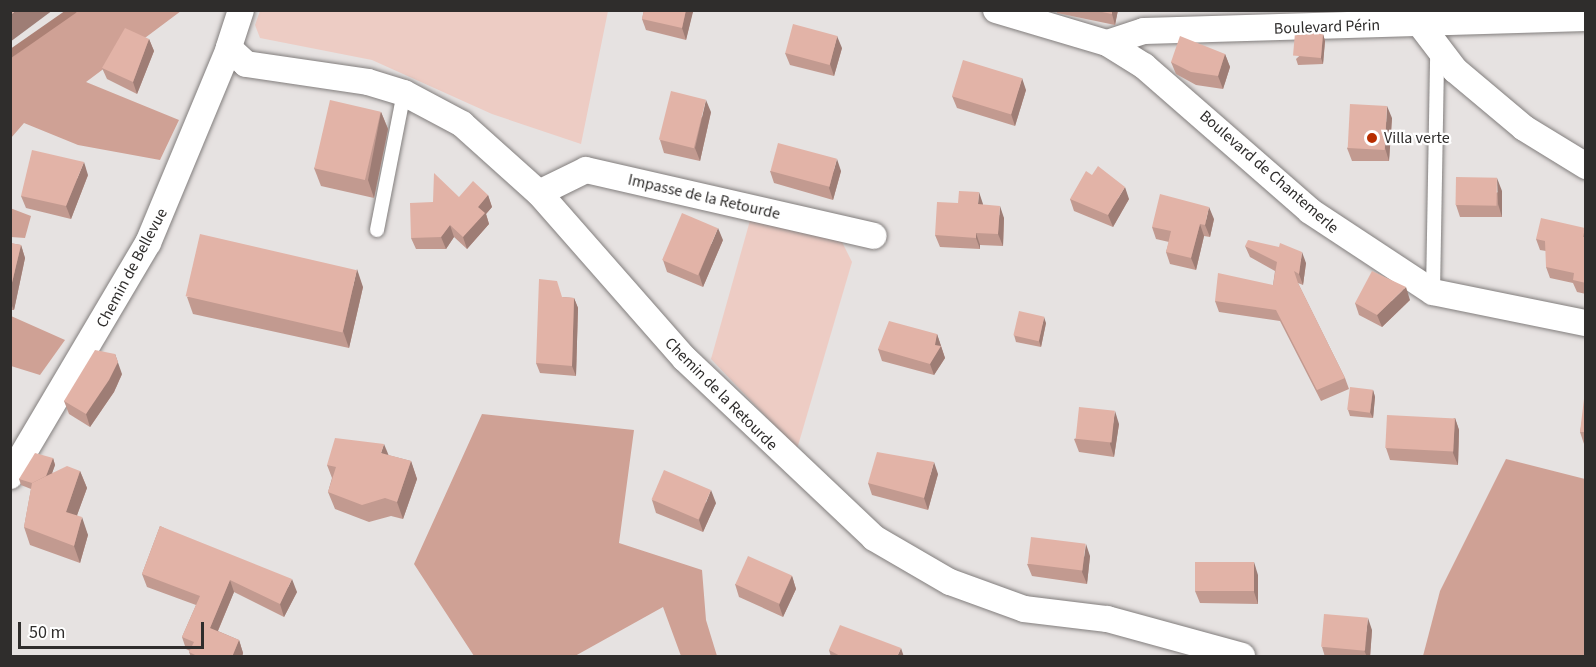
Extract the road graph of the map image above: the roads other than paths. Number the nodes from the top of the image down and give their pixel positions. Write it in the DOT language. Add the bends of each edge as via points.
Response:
graph roads {
  1 [pos="996,10"];
  2 [pos="1420,17"];
  3 [pos="1586,18"];
  4 [pos="243,43"];
  5 [pos="1107,43"];
  6 [pos="1437,44"];
  7 [pos="404,93"];
  8 [pos="1586,166"];
  9 [pos="550,194"];
  10 [pos="376,230"];
  11 [pos="874,236"];
  12 [pos="1433,292"];
  13 [pos="1586,323"];
  14 [pos="10,476"];
  15 [pos="1242,657"];
  1 -- 5 [label="street, Boulevard de Chantemerle"];
  2 -- 3 [label="street, Boulevard Périn"];
  2 -- 5 [label="street, Boulevard Périn" via="1143,31"];
  2 -- 6 [label="street"];
  4 -- 7 [label="street, Chemin de la Retourde"];
  4 -- 14 [label="street, Chemin de Bellevue" via="148,243"];
  5 -- 12 [label="street, Boulevard de Chantemerle" via="1144,66 1226,133 1350,242"];
  6 -- 8 [label="street" via="1455,70 1524,128"];
  6 -- 12 [label="lane"];
  7 -- 9 [label="street, Chemin de la Retourde" via="462,124"];
  7 -- 10 [label="lane"];
  9 -- 11 [label="street, Impasse de la Retourde" via="586,170"];
  9 -- 15 [label="street, Chemin de la Retourde" via="685,358 874,537 950,582 1024,609 1107,619"];
  12 -- 13 [label="street, Boulevard de Chantemerle"];
}
